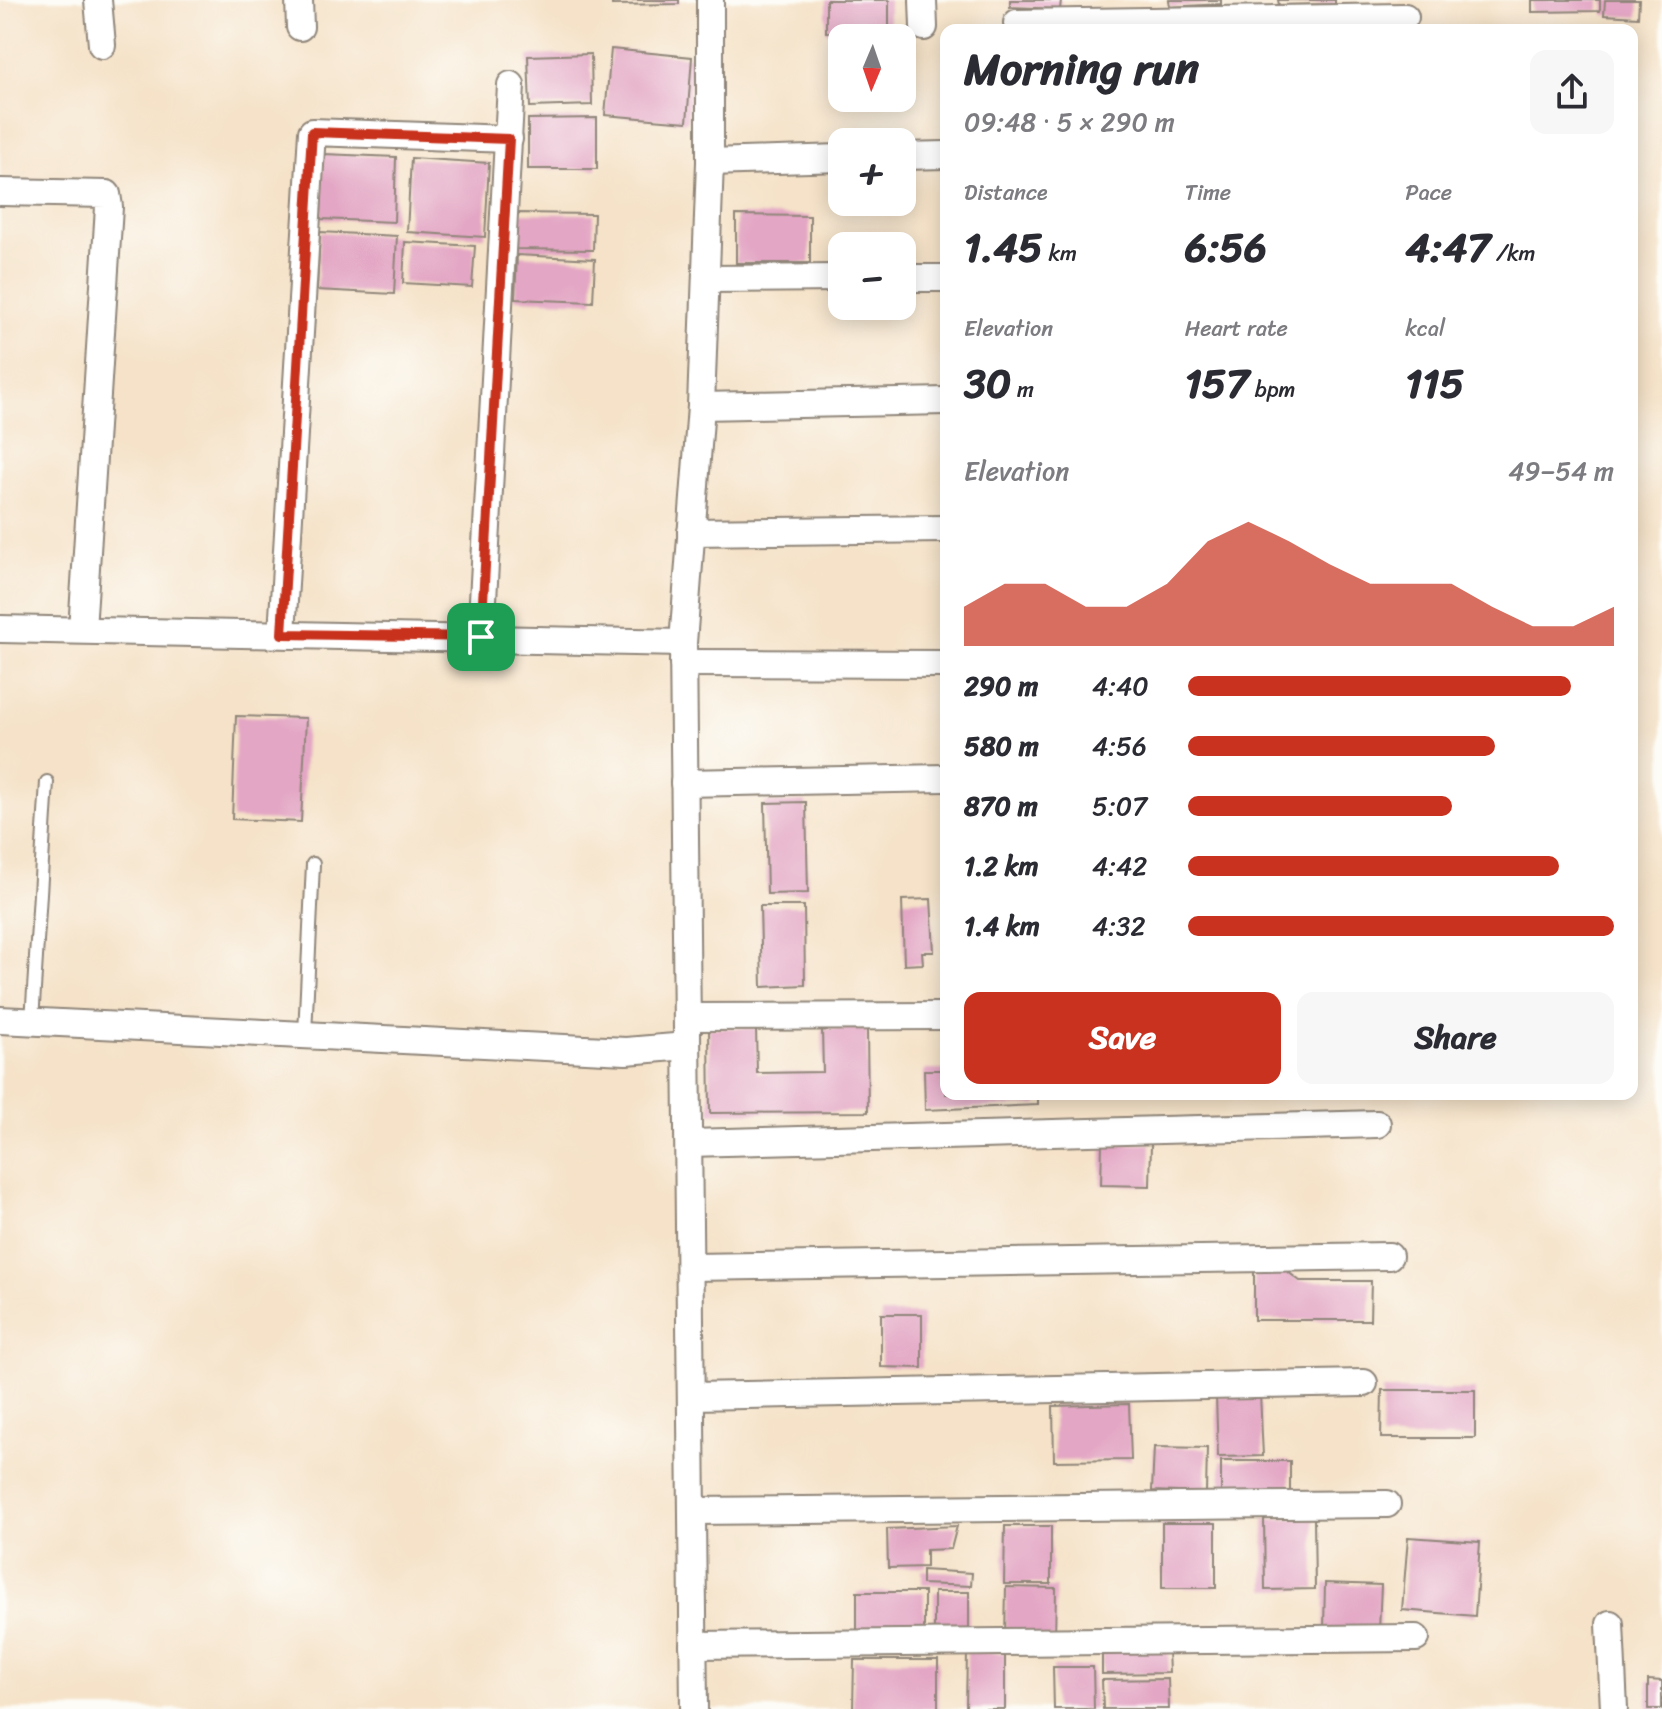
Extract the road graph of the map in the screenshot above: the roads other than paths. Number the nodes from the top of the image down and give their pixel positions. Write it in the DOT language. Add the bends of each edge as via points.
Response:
graph roads {
  1 [pos="98,0"];
  2 [pos="299,0"];
  3 [pos="710,0"];
  4 [pos="923,0"];
  5 [pos="1252,17"];
  6 [pos="1405,17"];
  7 [pos="1017,23"];
  8 [pos="300,27"];
  9 [pos="924,27"];
  10 [pos="102,45"];
  11 [pos="511,85"];
  12 [pos="509,139"];
  13 [pos="940,155"];
  14 [pos="916,156"];
  15 [pos="828,158"];
  16 [pos="710,162"];
  17 [pos="0,192"];
  18 [pos="828,278"];
  19 [pos="916,278"];
  20 [pos="940,278"];
  21 [pos="706,279"];
  22 [pos="940,401"];
  23 [pos="701,406"];
  24 [pos="940,529"];
  25 [pos="691,532"];
  26 [pos="0,629"];
  27 [pos="82,630"];
  28 [pos="282,634"];
  29 [pos="481,637"];
  30 [pos="683,653"];
  31 [pos="940,664"];
  32 [pos="940,778"];
  33 [pos="47,782"];
  34 [pos="684,783"];
  35 [pos="313,864"];
  36 [pos="940,1016"];
  37 [pos="687,1017"];
  38 [pos="0,1020"];
  39 [pos="32,1021"];
  40 [pos="305,1034"];
  41 [pos="687,1046"];
  42 [pos="1377,1124"];
  43 [pos="689,1143"];
  44 [pos="1389,1256"];
  45 [pos="692,1267"];
  46 [pos="1364,1383"];
  47 [pos="692,1396"];
  48 [pos="1387,1504"];
  49 [pos="692,1511"];
  50 [pos="1610,1624"];
  51 [pos="1416,1638"];
  52 [pos="693,1645"];
  53 [pos="694,1709"];
  54 [pos="1614,1709"];
  1 -- 10 [label="street"];
  2 -- 8 [label="street"];
  3 -- 16 [label="street"];
  4 -- 9 [label="street"];
  5 -- 6 [label="street"];
  5 -- 7 [label="street"];
  11 -- 12 [label="street"];
  12 -- 28 [label="street" via="312,132"];
  12 -- 29 [label="street"];
  13 -- 14 [label="street"];
  15 -- 16 [label="street"];
  16 -- 21 [label="street"];
  17 -- 27 [label="street" via="107,194"];
  18 -- 21 [label="street"];
  19 -- 20 [label="street"];
  21 -- 23 [label="street"];
  22 -- 23 [label="street"];
  23 -- 25 [label="street"];
  24 -- 25 [label="street"];
  25 -- 30 [label="street"];
  26 -- 27 [label="street"];
  27 -- 28 [label="street"];
  28 -- 29 [label="street"];
  29 -- 30 [label="street"];
  30 -- 31 [label="street"];
  30 -- 34 [label="street"];
  32 -- 34 [label="street"];
  33 -- 39 [label="lane"];
  34 -- 37 [label="street"];
  35 -- 40 [label="lane"];
  36 -- 37 [label="street"];
  37 -- 41 [label="street"];
  38 -- 39 [label="street"];
  39 -- 40 [label="street"];
  40 -- 41 [label="street" via="626,1051"];
  41 -- 43 [label="street"];
  42 -- 43 [label="street"];
  43 -- 45 [label="street"];
  44 -- 45 [label="street"];
  45 -- 47 [label="street"];
  46 -- 47 [label="street"];
  47 -- 49 [label="street"];
  48 -- 49 [label="street"];
  49 -- 52 [label="street"];
  50 -- 54 [label="street"];
  51 -- 52 [label="street"];
  52 -- 53 [label="street"];
}
